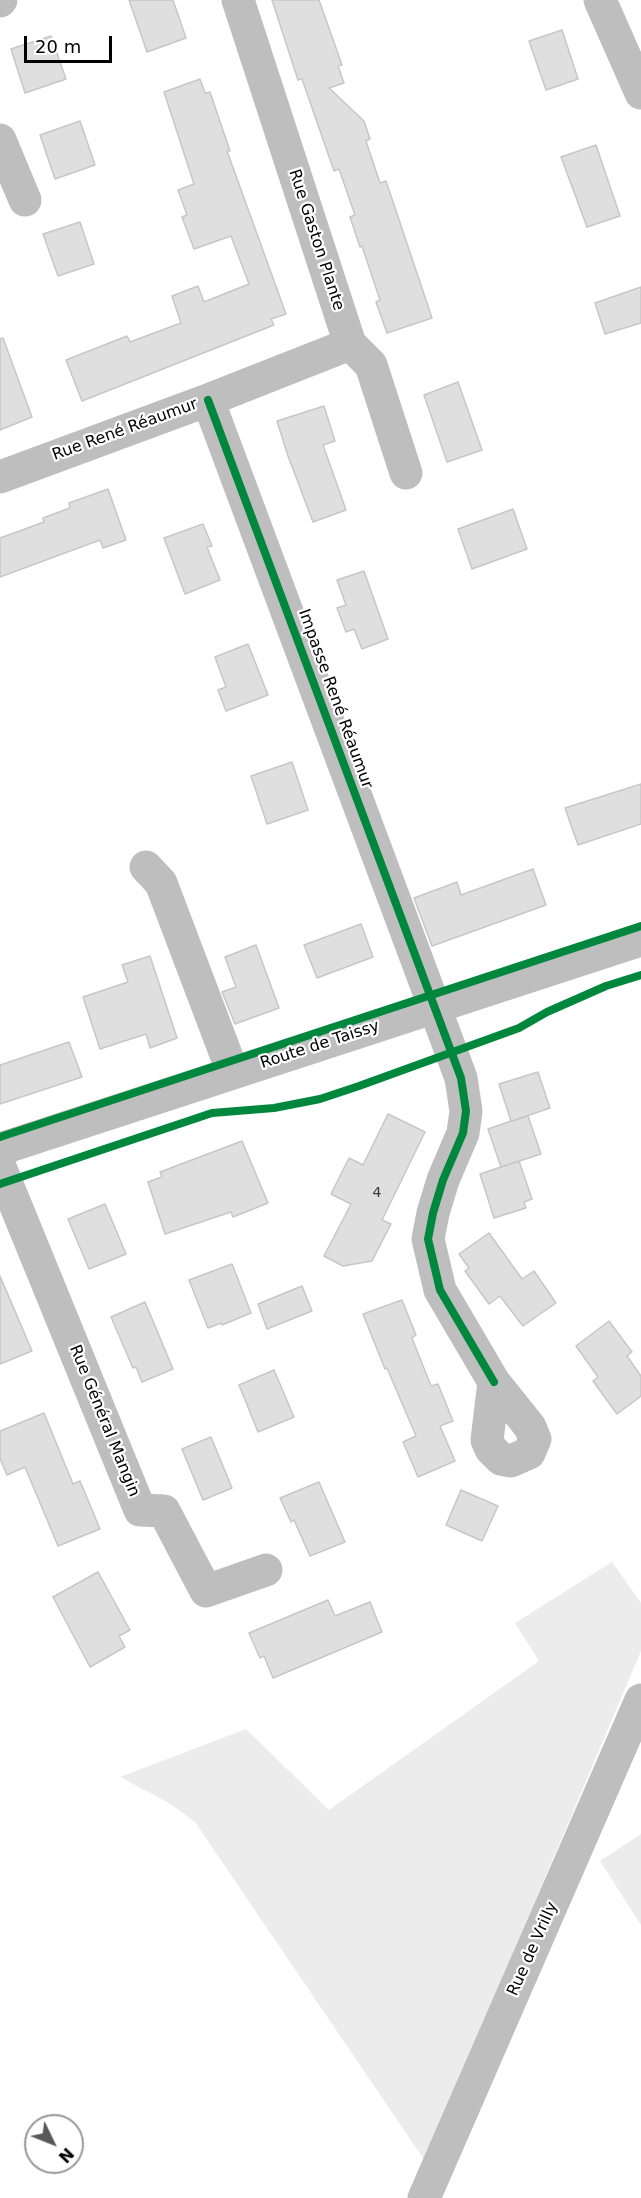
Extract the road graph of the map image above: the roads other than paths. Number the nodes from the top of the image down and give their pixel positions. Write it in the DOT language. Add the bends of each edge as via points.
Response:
graph roads {
  1 [pos="238,0"];
  2 [pos="600,0"];
  3 [pos="641,93"];
  4 [pos="0,140"];
  5 [pos="25,200"];
  6 [pos="350,344"];
  7 [pos="208,399"];
  8 [pos="406,473"];
  9 [pos="0,477"];
  10 [pos="146,867"];
  11 [pos="641,940"];
  12 [pos="435,1008"];
  13 [pos="233,1073"];
  14 [pos="0,1149"];
  15 [pos="0,1167"];
  16 [pos="494,1382"];
  17 [pos="266,1570"];
  18 [pos="641,1700"];
  19 [pos="424,2198"];
  1 -- 6 [label="street, Rue Gaston Plante"];
  2 -- 3 [label="street"];
  4 -- 5 [label="street"];
  6 -- 7 [label="street, Rue René Réaumur"];
  6 -- 8 [label="street, Rue Gaston Plante" via="371,366"];
  7 -- 9 [label="street, Rue René Réaumur"];
  7 -- 12 [label="street, Impasse René Réaumur"];
  10 -- 13 [label="street" via="161,883"];
  11 -- 12 [label="street, Route de Taissy"];
  12 -- 13 [label="street, Route de Taissy"];
  12 -- 16 [label="street, Impasse René Réaumur" via="461,1078 466,1111 463,1133 432,1213 428,1239 440,1290"];
  13 -- 14 [label="street, Route de Taissy"];
  15 -- 17 [label="street, Rue Général Mangin" via="140,1510 164,1511 206,1591"];
  18 -- 19 [label="street, Rue de Vrilly"];
}
